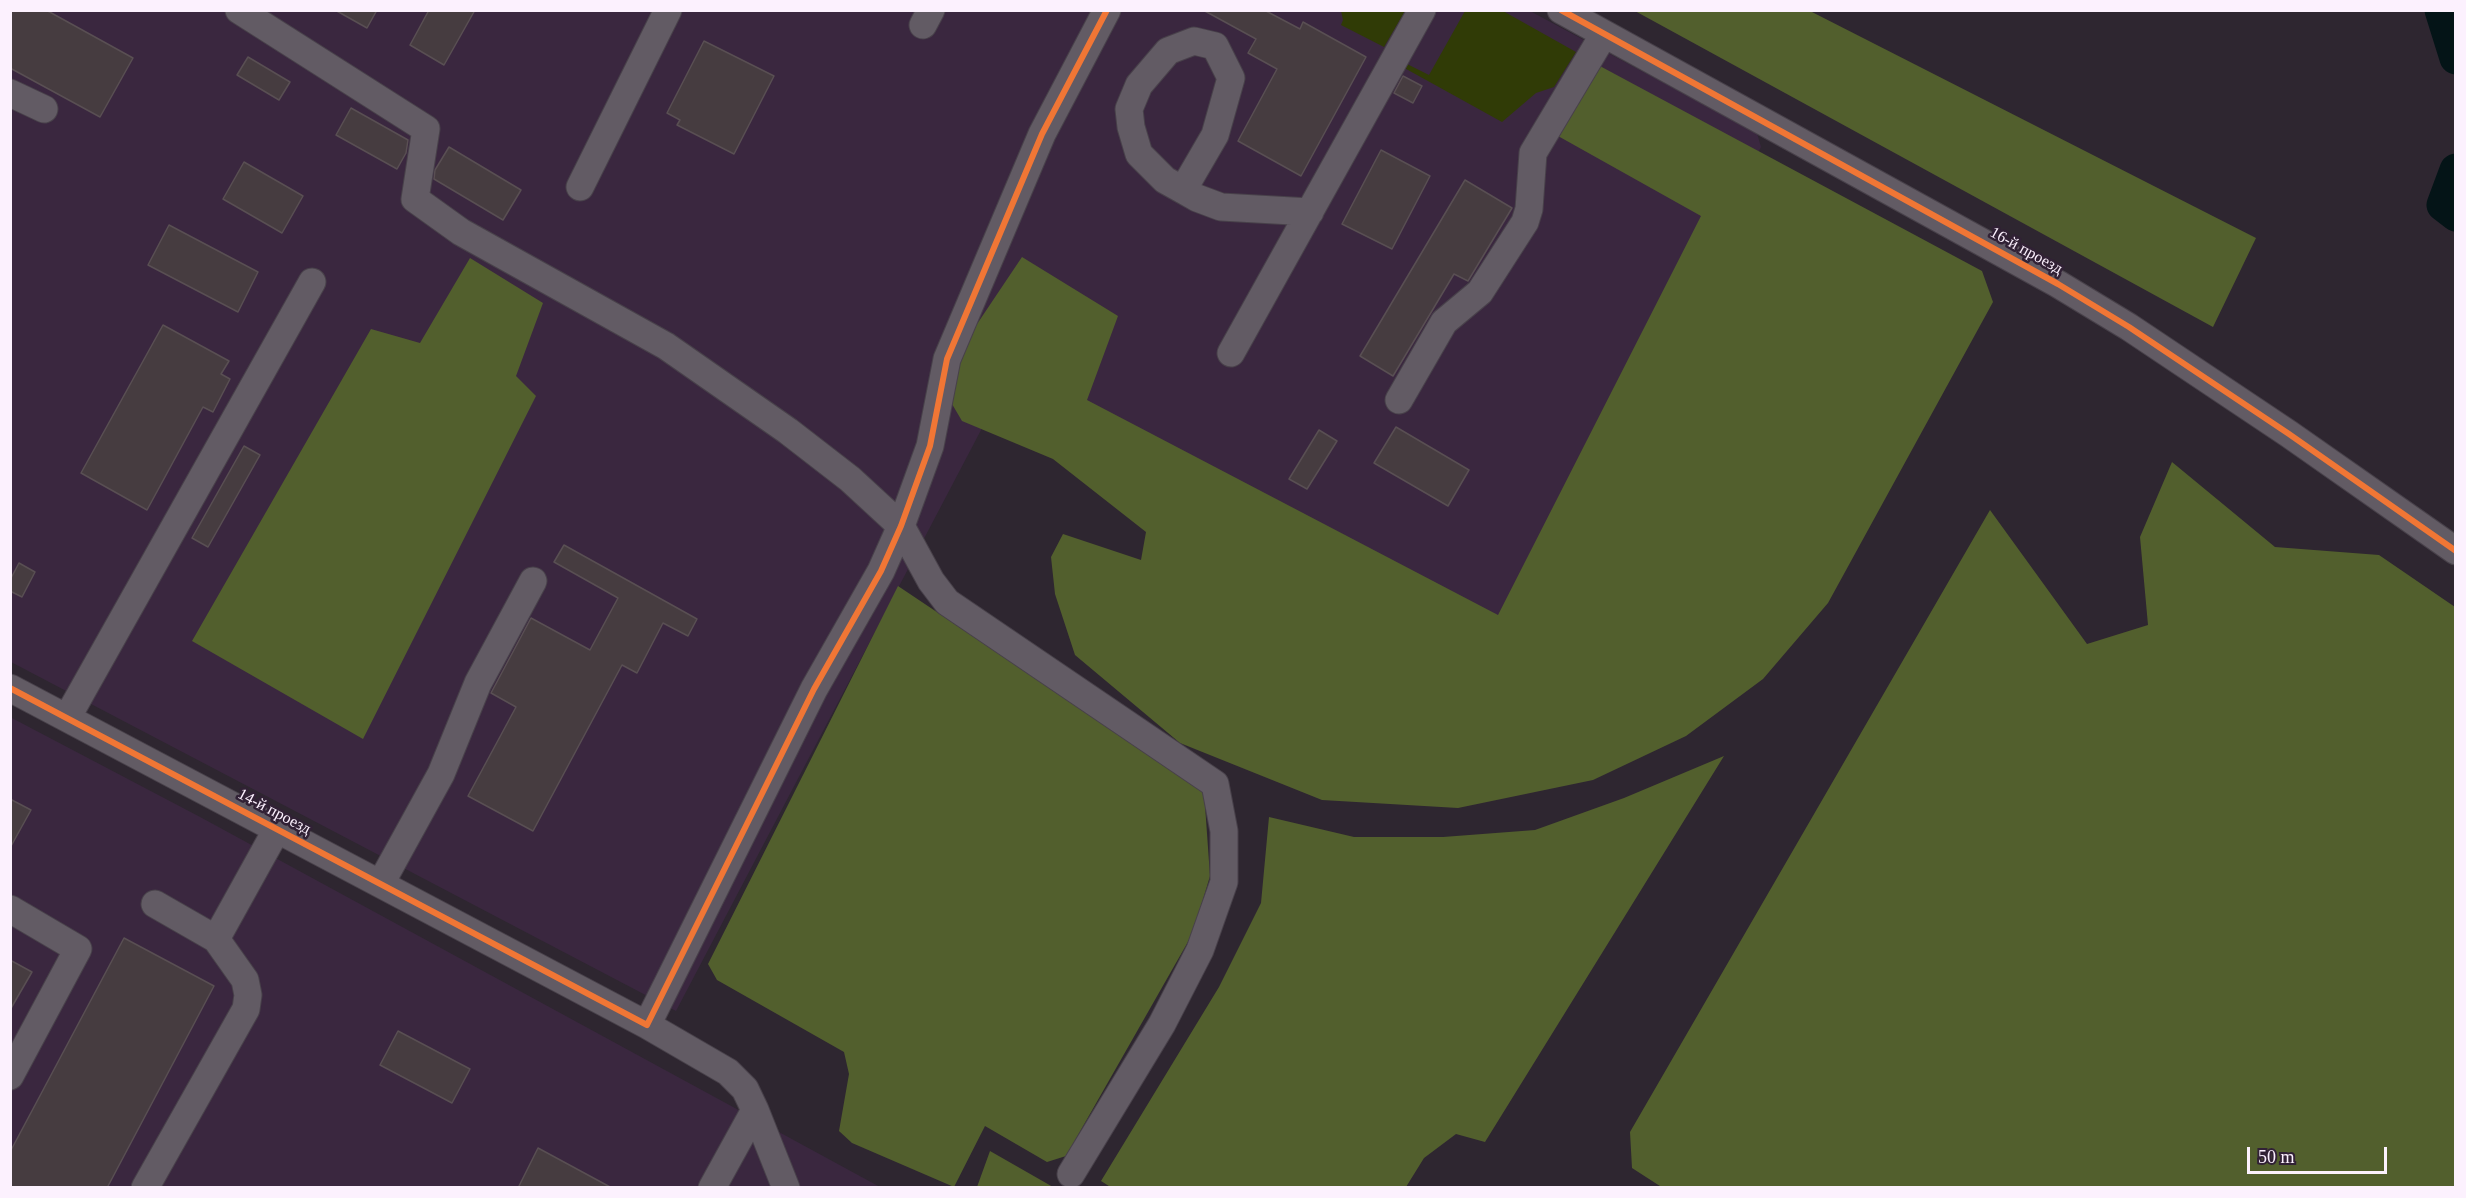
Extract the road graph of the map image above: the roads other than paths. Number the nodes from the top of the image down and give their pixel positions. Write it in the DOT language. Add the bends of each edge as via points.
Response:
graph roads {
  1 [pos="239,10"];
  2 [pos="668,10"];
  3 [pos="1107,10"];
  4 [pos="1422,10"];
  5 [pos="1561,10"];
  6 [pos="1604,34"];
  7 [pos="10,93"];
  8 [pos="44,109"];
  9 [pos="580,187"];
  10 [pos="1183,190"];
  11 [pos="1310,212"];
  12 [pos="312,282"];
  13 [pos="1231,353"];
  14 [pos="1399,400"];
  15 [pos="901,526"];
  16 [pos="2456,551"];
  17 [pos="533,582"];
  18 [pos="10,688"];
  19 [pos="68,718"];
  20 [pos="277,829"];
  21 [pos="381,883"];
  22 [pos="155,904"];
  23 [pos="10,909"];
  24 [pos="216,939"];
  25 [pos="647,1025"];
  26 [pos="10,1076"];
  27 [pos="755,1110"];
  28 [pos="1071,1174"];
  29 [pos="145,1188"];
  30 [pos="712,1188"];
  31 [pos="786,1188"];
  1 -- 15 [label="street" via="426,129 415,200 461,232 666,346 850,479"];
  2 -- 9 [label="street"];
  3 -- 15 [label="street" via="1037,144 947,359 930,446"];
  4 -- 11 [label="street"];
  5 -- 6 [label="street, 16-й проезд"];
  6 -- 14 [label="street" via="1533,153 1525,222 1480,292 1444,322"];
  6 -- 16 [label="street, 16-й проезд" via="2098,308 2289,434"];
  7 -- 8 [label="street"];
  10 -- 10 [label="street" via="1165,180 1139,154 1129,109 1139,85 1168,51 1194,41 1215,46 1231,78 1215,135"];
  10 -- 11 [label="street" via="1221,207"];
  11 -- 13 [label="street"];
  12 -- 19 [label="street"];
  15 -- 25 [label="street" via="881,571 814,689"];
  15 -- 28 [label="street" via="947,602 1215,784 1224,831 1224,882 1200,950 1162,1024"];
  17 -- 21 [label="street" via="478,683 441,774"];
  18 -- 19 [label="street, 14-й проезд"];
  19 -- 20 [label="street, 14-й проезд"];
  20 -- 21 [label="street, 14-й проезд"];
  20 -- 24 [label="street"];
  21 -- 25 [label="street, 14-й проезд"];
  22 -- 24 [label="street"];
  23 -- 26 [label="street" via="78,948"];
  24 -- 29 [label="street" via="245,980 246,1009"];
  25 -- 27 [label="street, 14-й проезд" via="728,1072 745,1089"];
  27 -- 30 [label="street"];
  27 -- 31 [label="street, 14-й проезд"];
}
